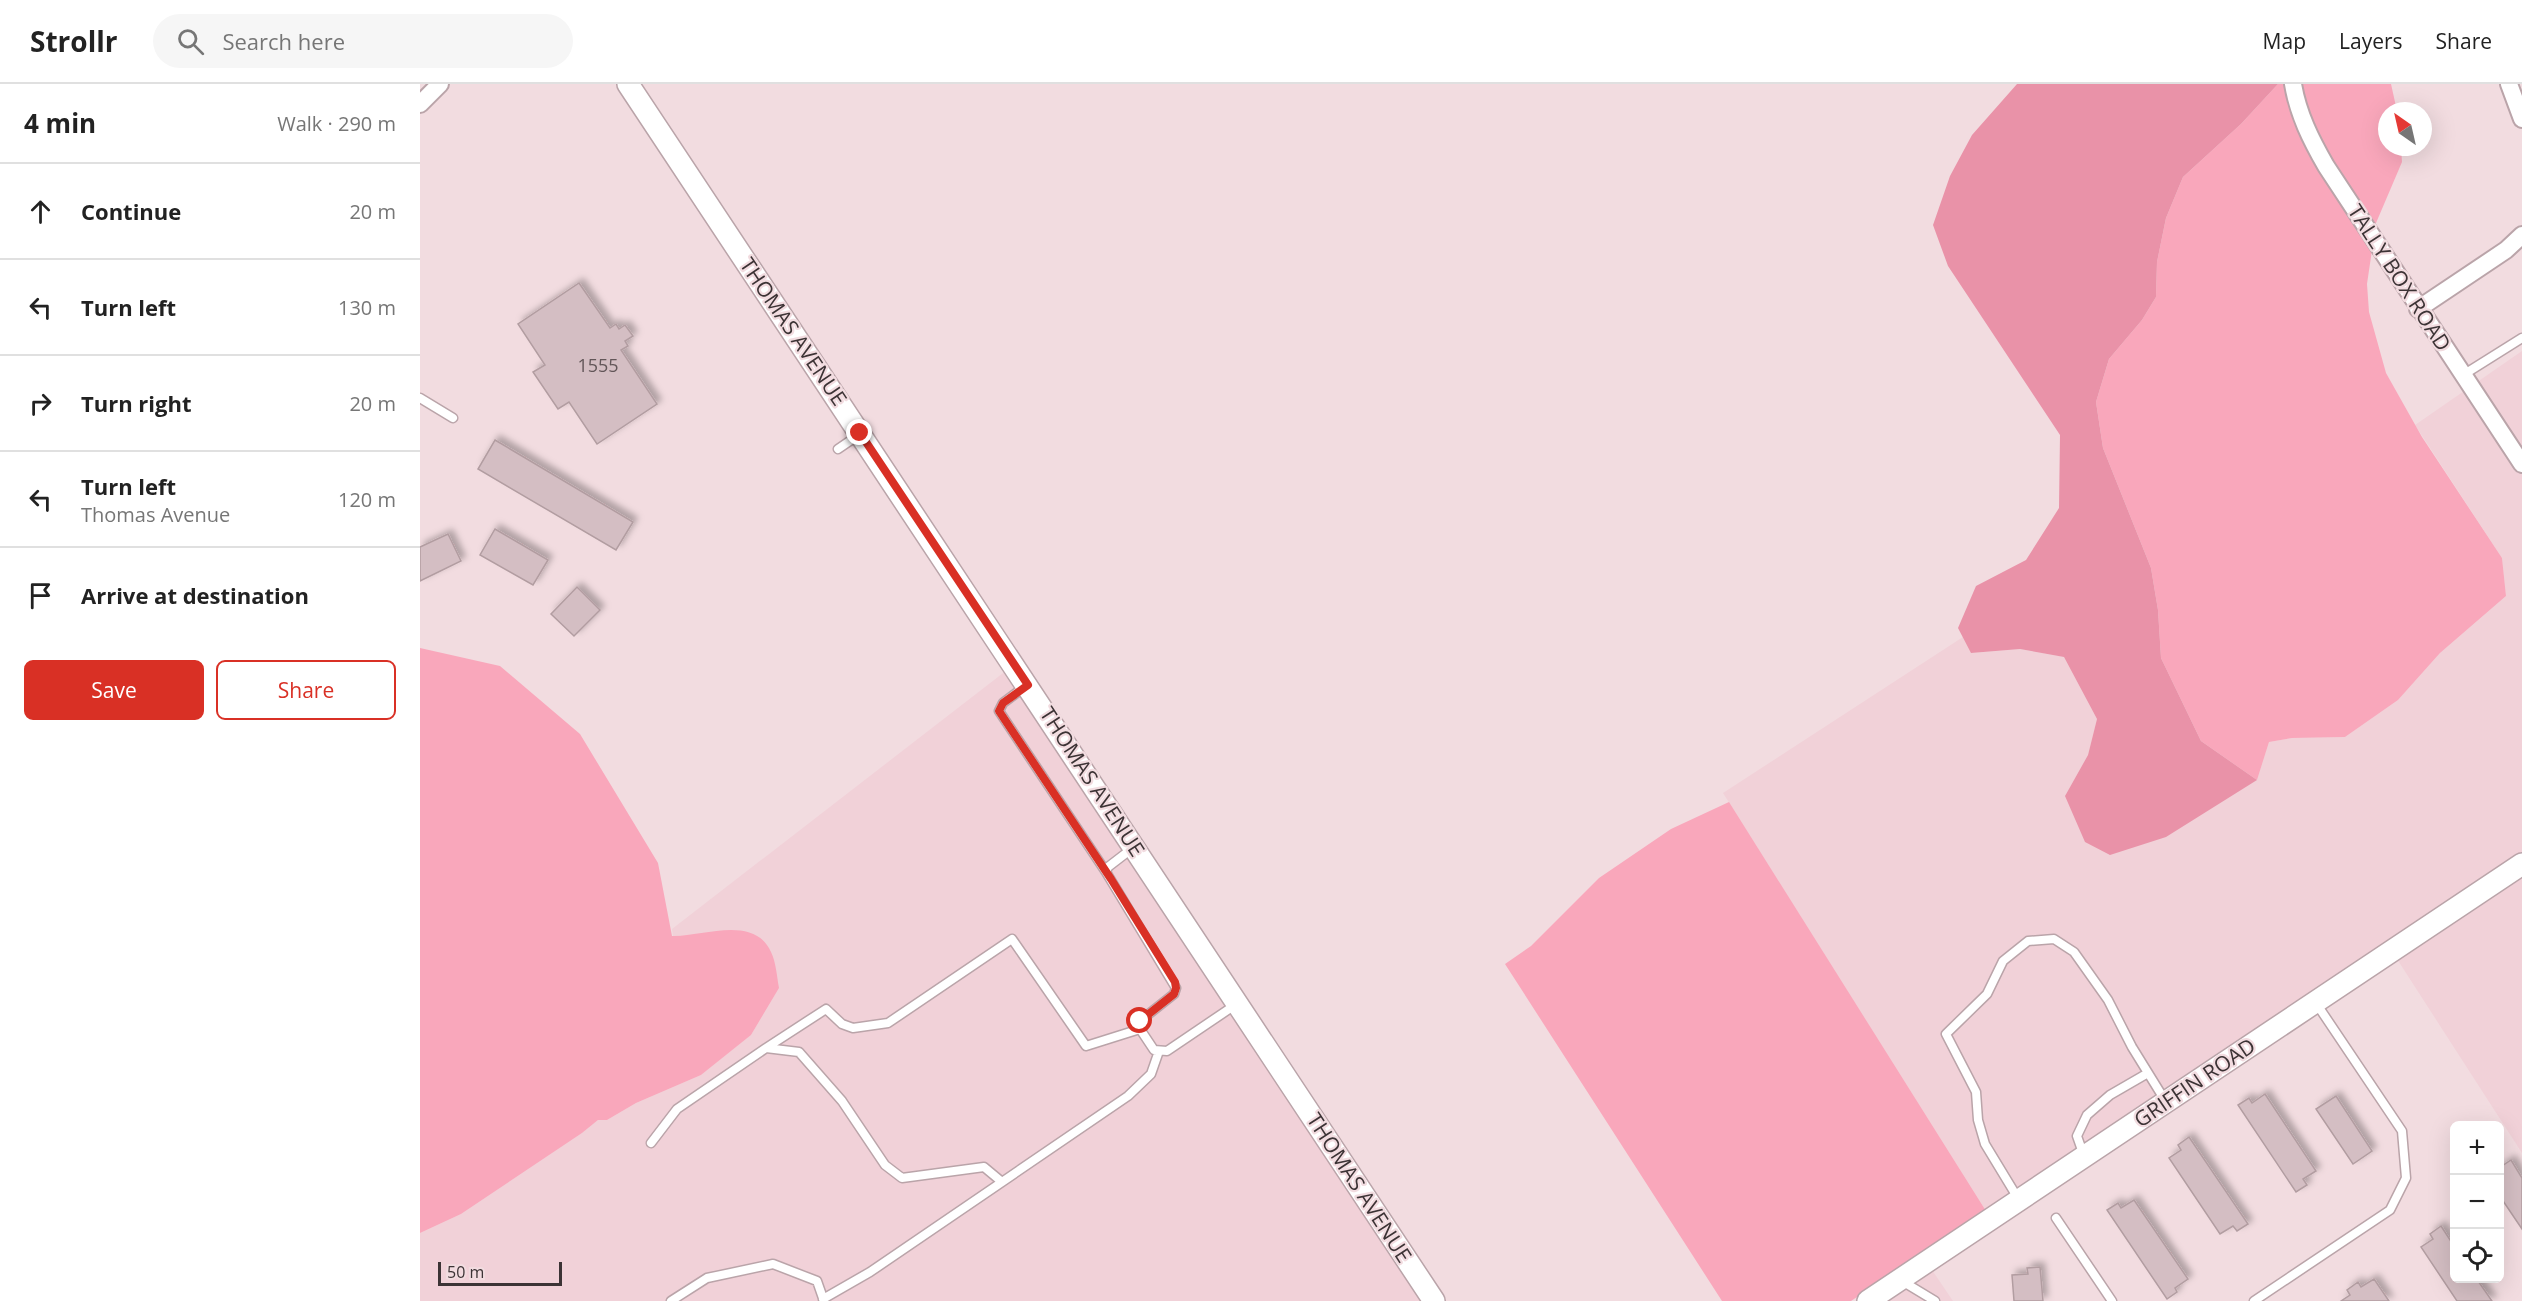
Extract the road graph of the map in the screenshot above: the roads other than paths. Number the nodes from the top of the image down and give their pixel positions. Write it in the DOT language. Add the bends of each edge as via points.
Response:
graph roads {
  1 [pos="440,84"];
  2 [pos="628,84"];
  3 [pos="2293,84"];
  4 [pos="2509,84"];
  5 [pos="420,104"];
  6 [pos="2522,119"];
  7 [pos="2522,235"];
  8 [pos="2418,309"];
  9 [pos="2522,338"];
  10 [pos="2462,375"];
  11 [pos="420,398"];
  12 [pos="453,418"];
  13 [pos="860,433"];
  14 [pos="838,449"];
  15 [pos="2522,464"];
  16 [pos="1028,685"];
  17 [pos="1135,847"];
  18 [pos="2521,867"];
  19 [pos="1106,872"];
  20 [pos="2316,1003"];
  21 [pos="1238,1004"];
  22 [pos="1140,1029"];
  23 [pos="766,1048"];
  24 [pos="1160,1052"];
  25 [pos="2148,1073"];
  26 [pos="2166,1102"];
  27 [pos="651,1143"];
  28 [pos="2085,1157"];
  29 [pos="1002,1182"];
  30 [pos="2019,1200"];
  31 [pos="2056,1218"];
  32 [pos="1899,1280"];
  33 [pos="824,1300"];
  34 [pos="671,1301"];
  35 [pos="1434,1301"];
  36 [pos="1868,1301"];
  37 [pos="1934,1301"];
  38 [pos="2112,1301"];
  39 [pos="2254,1301"];
  1 -- 5 [label="street"];
  2 -- 13 [label="street, THOMAS AVENUE"];
  3 -- 8 [label="street, TALLY BOX ROAD" via="2309,137"];
  4 -- 6 [label="street"];
  7 -- 8 [label="street"];
  8 -- 10 [label="street, TALLY BOX ROAD"];
  9 -- 10 [label="lane"];
  10 -- 15 [label="street, TALLY BOX ROAD"];
  11 -- 12 [label="lane"];
  13 -- 14 [label="lane"];
  13 -- 16 [label="street, THOMAS AVENUE"];
  16 -- 17 [label="street, THOMAS AVENUE"];
  16 -- 19 [label="lane" via="1003,703 999,711"];
  17 -- 19 [label="lane"];
  17 -- 21 [label="street, THOMAS AVENUE"];
  18 -- 20 [label="street, GRIFFIN ROAD"];
  19 -- 22 [label="lane" via="1176,988 1174,994 1140,1021"];
  20 -- 26 [label="street, GRIFFIN ROAD"];
  20 -- 39 [label="lane" via="2402,1131 2406,1178 2390,1210"];
  21 -- 24 [label="lane"];
  21 -- 35 [label="street, THOMAS AVENUE"];
  22 -- 23 [label="lane" via="1086,1046 1012,939 888,1023 853,1028 842,1024 826,1009"];
  22 -- 24 [label="lane"];
  23 -- 27 [label="lane" via="678,1110"];
  23 -- 29 [label="lane" via="799,1052 842,1101 885,1165 902,1178 984,1167"];
  24 -- 29 [label="lane" via="1151,1074 1128,1096"];
  25 -- 26 [label="lane"];
  25 -- 28 [label="lane" via="2110,1095 2087,1115 2077,1136"];
  25 -- 30 [label="lane" via="2108,1000 2074,952 2054,939 2028,941 2003,961 1987,994 1946,1034 1976,1092 1985,1144"];
  26 -- 28 [label="street, GRIFFIN ROAD"];
  28 -- 30 [label="street, GRIFFIN ROAD"];
  29 -- 33 [label="lane"];
  30 -- 32 [label="street, GRIFFIN ROAD"];
  31 -- 38 [label="lane"];
  32 -- 36 [label="street, GRIFFIN ROAD"];
  32 -- 37 [label="lane"];
  33 -- 34 [label="lane" via="817,1281 773,1264 707,1278"];
}
